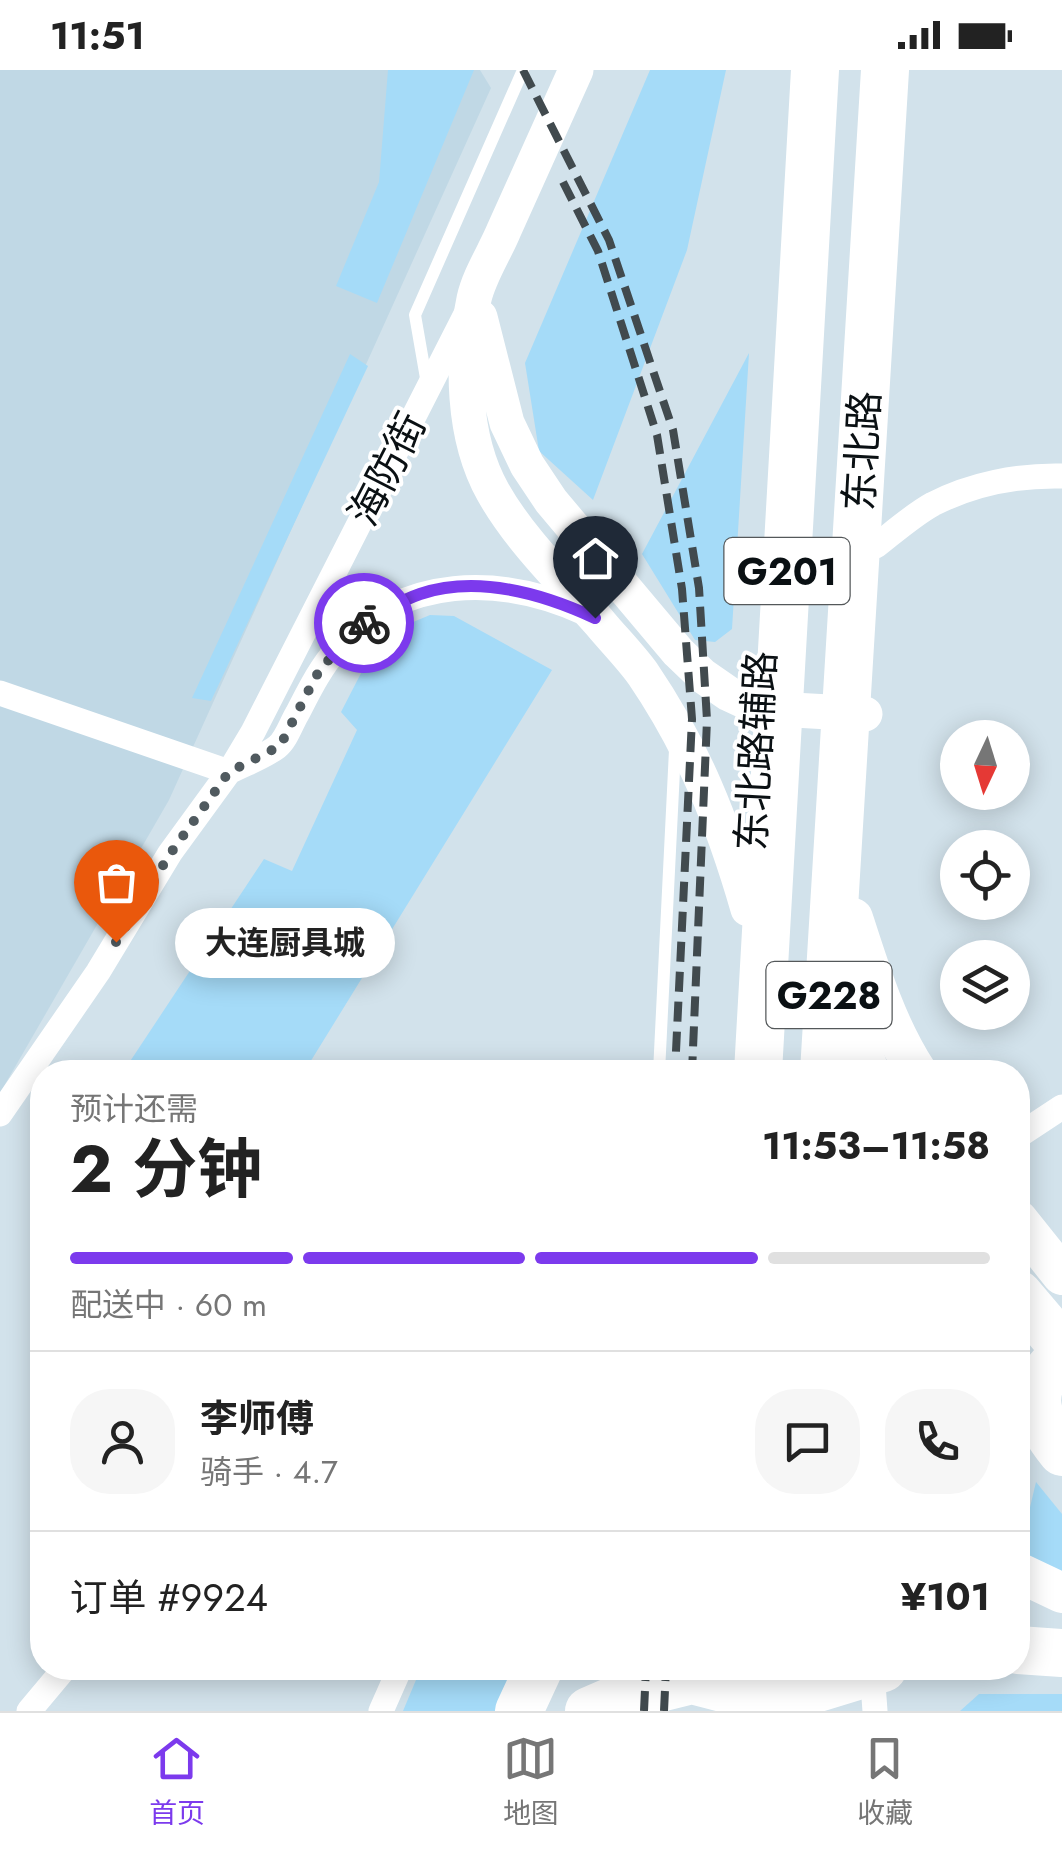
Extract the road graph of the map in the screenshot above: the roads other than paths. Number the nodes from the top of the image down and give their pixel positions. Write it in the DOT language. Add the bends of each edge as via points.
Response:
graph roads {
  1 [pos="522,70"];
  2 [pos="576,70"];
  3 [pos="794,70"];
  4 [pos="815,70"];
  5 [pos="835,70"];
  6 [pos="885,70"];
  7 [pos="905,70"];
  8 [pos="790,140"];
  9 [pos="827,201"];
  10 [pos="474,297"];
  11 [pos="428,388"];
  12 [pos="1062,476"];
  13 [pos="876,546"];
  14 [pos="595,618"];
  15 [pos="0,693"];
  16 [pos="778,710"];
  17 [pos="865,714"];
  18 [pos="676,728"];
  19 [pos="229,772"];
  20 [pos="748,909"];
  21 [pos="843,917"];
  22 [pos="37,1060"];
  23 [pos="659,1060"];
  24 [pos="739,1060"];
  25 [pos="759,1060"];
  26 [pos="776,1060"];
  27 [pos="825,1060"];
  28 [pos="880,1060"];
  29 [pos="30,1071"];
  30 [pos="1062,1107"];
  31 [pos="0,1114"];
  32 [pos="1030,1128"];
  33 [pos="1030,1235"];
  34 [pos="1062,1275"];
  35 [pos="1030,1319"];
  36 [pos="1049,1359"];
  37 [pos="1062,1452"];
  38 [pos="1030,1651"];
  39 [pos="1062,1653"];
  40 [pos="55,1680"];
  41 [pos="395,1680"];
  42 [pos="534,1680"];
  43 [pos="788,1680"];
  44 [pos="704,1682"];
  45 [pos="873,1685"];
  46 [pos="29,1711"];
  47 [pos="381,1711"];
  48 [pos="520,1711"];
  49 [pos="589,1711"];
  50 [pos="786,1711"];
  1 -- 11 [label="lane" via="415,315"];
  2 -- 10 [label="main road, 海防街"];
  3 -- 8 [label="main road, 东北路辅路"];
  4 -- 25 [label="highway, 东北路 / G201"];
  5 -- 9 [label="main road, 东北路"];
  6 -- 21 [label="highway, 东北路 / G201"];
  7 -- 13 [label="main road"];
  8 -- 9 [label="main road"];
  8 -- 16 [label="main road, 东北路辅路"];
  9 -- 16 [label="main road, 东北路"];
  10 -- 11 [label="street, 海防街"];
  10 -- 14 [label="main road" via="466,402 479,462 514,523"];
  10 -- 16 [label="main road" via="506,423 551,501 703,676 729,694"];
  11 -- 19 [label="street, 海防街"];
  12 -- 13 [label="street" via="979,485 932,505"];
  13 -- 17 [label="main road"];
  14 -- 18 [label="main road" via="642,672"];
  14 -- 19 [label="street" via="495,588 422,593 364,623 316,676 280,746"];
  15 -- 19 [label="street"];
  16 -- 17 [label="main road"];
  16 -- 20 [label="main road, 东北路辅路"];
  16 -- 26 [label="main road, 东北路"];
  17 -- 21 [label="main road"];
  18 -- 20 [label="main road" via="712,800"];
  18 -- 23 [label="lane"];
  19 -- 22 [label="street, 海防街"];
  20 -- 24 [label="main road, 东北路辅路"];
  21 -- 27 [label="highway, 东北路 / G228"];
  21 -- 28 [label="highway, G201" via="843,989 854,1040"];
  29 -- 31 [label="street, 海防街"];
  30 -- 32 [label="street"];
  33 -- 34 [label="main road"];
  35 -- 36 [label="highway"];
  36 -- 37 [label="highway" via="1036,1404 1043,1429"];
  38 -- 39 [label="highway"];
  40 -- 46 [label="street"];
  41 -- 47 [label="street"];
  42 -- 48 [label="highway"];
  43 -- 50 [label="highway"];
  44 -- 45 [label="highway" via="742,1693"];
  44 -- 49 [label="highway" via="619,1698"];
}
